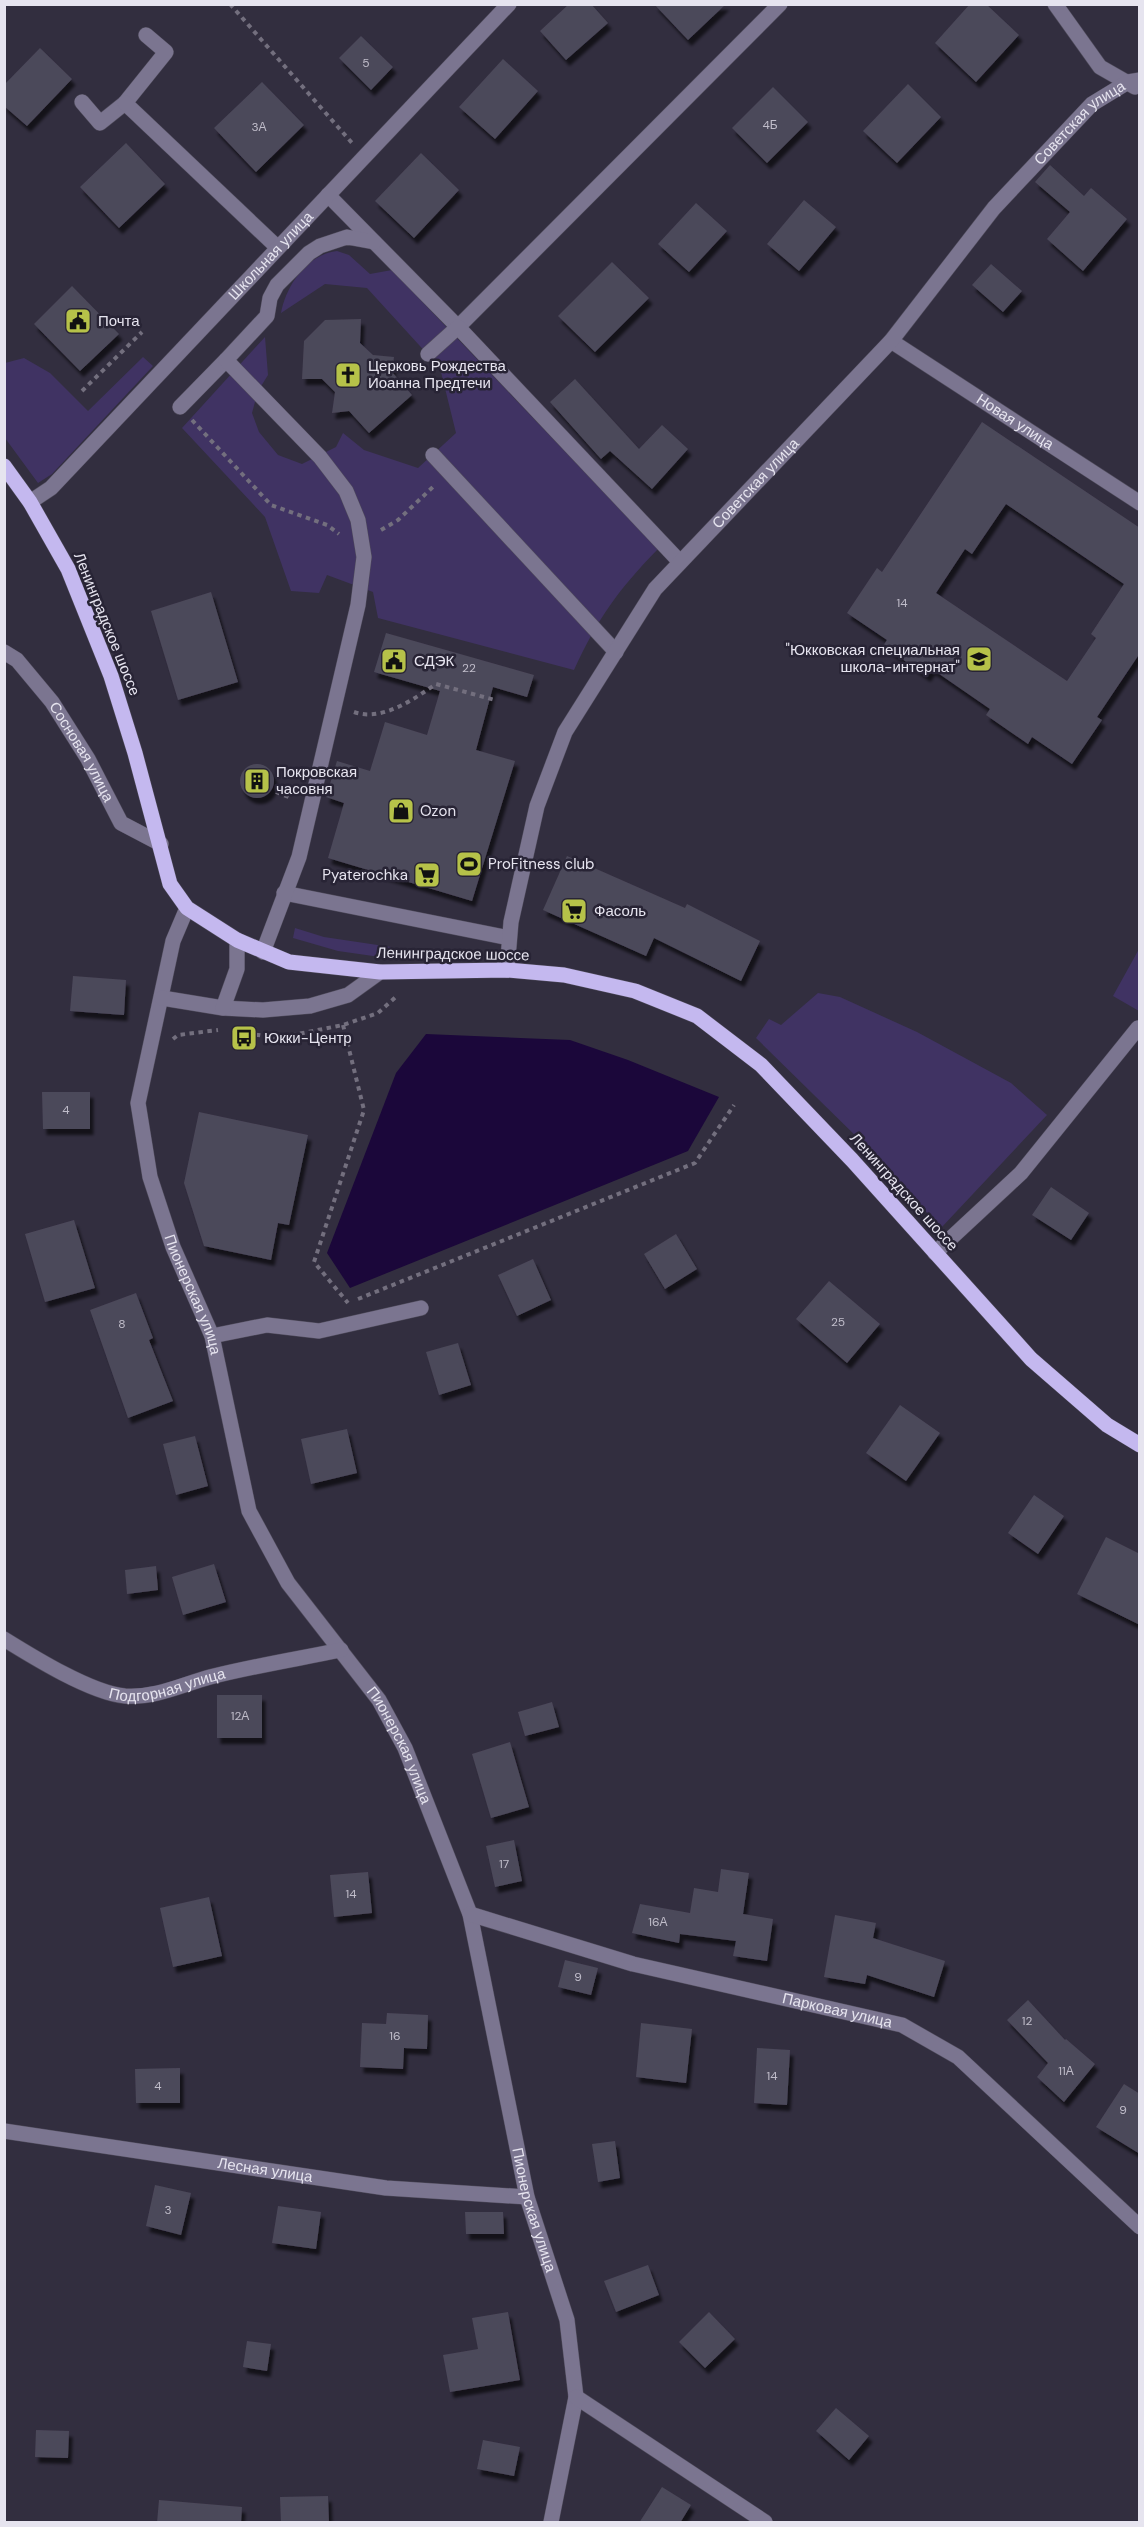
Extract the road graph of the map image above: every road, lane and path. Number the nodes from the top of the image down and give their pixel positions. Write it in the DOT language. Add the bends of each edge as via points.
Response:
graph roads {
  1 [pos="230,4"];
  2 [pos="509,4"];
  3 [pos="780,4"];
  4 [pos="1055,4"];
  5 [pos="146,34"];
  6 [pos="1136,84"];
  7 [pos="82,102"];
  8 [pos="125,103"];
  9 [pos="365,157"];
  10 [pos="328,195"];
  11 [pos="374,242"];
  12 [pos="277,248"];
  13 [pos="458,327"];
  14 [pos="142,332"];
  15 [pos="891,341"];
  16 [pos="428,354"];
  17 [pos="226,360"];
  18 [pos="82,391"];
  19 [pos="180,407"];
  20 [pos="433,455"];
  21 [pos="4,466"];
  22 [pos="447,470"];
  23 [pos="30,502"];
  24 [pos="1140,503"];
  25 [pos="361,538"];
  26 [pos="364,557"];
  27 [pos="681,562"];
  28 [pos="4,652"];
  29 [pos="616,652"];
  30 [pos="495,700"];
  31 [pos="334,705"];
  32 [pos="161,844"];
  33 [pos="284,893"];
  34 [pos="187,908"];
  35 [pos="509,938"];
  36 [pos="237,940"];
  37 [pos="263,952"];
  38 [pos="507,970"];
  39 [pos="380,972"];
  40 [pos="162,998"];
  41 [pos="223,1008"];
  42 [pos="343,1025"];
  43 [pos="1138,1028"];
  44 [pos="734,1105"];
  45 [pos="935,1253"];
  46 [pos="421,1308"];
  47 [pos="212,1336"];
  48 [pos="1140,1445"];
  49 [pos="4,1639"];
  50 [pos="341,1650"];
  51 [pos="470,1914"];
  52 [pos="4,2131"];
  53 [pos="527,2197"];
  54 [pos="1140,2227"];
  55 [pos="576,2397"];
  56 [pos="551,2523"];
  57 [pos="765,2523"];
  1 -- 9 [label="path"];
  2 -- 9 [label="street, Школьная улица"];
  3 -- 13 [label="street"];
  4 -- 6 [label="street" via="1100,67"];
  5 -- 8 [label="street" via="166,52"];
  6 -- 15 [label="street, Советская улица" via="1092,105 994,208"];
  7 -- 8 [label="street" via="100,123"];
  8 -- 12 [label="street"];
  9 -- 10 [label="street, Школьная улица"];
  10 -- 11 [label="street"];
  10 -- 12 [label="street, Школьная улица"];
  11 -- 13 [label="street"];
  11 -- 17 [label="street" via="347,237 309,253 277,285 267,316"];
  12 -- 23 [label="street, Школьная улица" via="51,488"];
  13 -- 16 [label="street"];
  13 -- 27 [label="street"];
  14 -- 18 [label="path"];
  15 -- 24 [label="street, Новая улица"];
  15 -- 27 [label="street, Советская улица"];
  17 -- 19 [label="street"];
  17 -- 25 [label="street" via="320,457 346,491"];
  19 -- 26 [label="path" via="271,506 327,525"];
  20 -- 22 [label="street"];
  21 -- 23 [label="main road, Ленинградское шоссе"];
  22 -- 25 [label="path" via="398,520"];
  22 -- 29 [label="street"];
  23 -- 32 [label="main road, Ленинградское шоссе" via="68,569 111,676"];
  25 -- 26 [label="street"];
  26 -- 31 [label="street" via="358,605"];
  27 -- 29 [label="street, Советская улица" via="655,590"];
  28 -- 32 [label="street, Сосновая улица" via="17,660 52,702 88,759 121,823"];
  29 -- 35 [label="street, Советская улица" via="565,732 537,806"];
  30 -- 31 [label="path" via="436,684 405,704 364,716"];
  31 -- 33 [label="street" via="299,857"];
  32 -- 34 [label="main road, Ленинградское шоссе" via="170,884"];
  33 -- 35 [label="street"];
  33 -- 37 [label="street"];
  34 -- 36 [label="main road, Ленинградское шоссе"];
  34 -- 40 [label="street, Пионерская улица" via="173,941"];
  35 -- 38 [label="street, Советская улица"];
  36 -- 37 [label="main road, Ленинградское шоссе"];
  36 -- 41 [label="street" via="237,969"];
  37 -- 39 [label="main road, Ленинградское шоссе" via="289,962"];
  38 -- 39 [label="main road, Ленинградское шоссе"];
  38 -- 45 [label="main road, Ленинградское шоссе" via="564,975 635,990 697,1016 761,1065"];
  39 -- 41 [label="street" via="348,995 310,1006"];
  40 -- 41 [label="street"];
  40 -- 47 [label="street, Пионерская улица" via="138,1103 153,1187 173,1247"];
  42 -- 44 [label="path" via="364,1110 314,1262 347,1303 695,1163"];
  43 -- 45 [label="street" via="1021,1173"];
  45 -- 48 [label="main road, Ленинградское шоссе" via="1031,1359 1107,1425"];
  46 -- 47 [label="street" via="319,1331 267,1324"];
  47 -- 50 [label="street, Пионерская улица" via="249,1511 288,1583"];
  49 -- 50 [label="street, Подгорная улица" via="90,1685 123,1696 160,1694 209,1678"];
  50 -- 51 [label="street, Пионерская улица" via="380,1700 405,1748"];
  51 -- 53 [label="street, Пионерская улица"];
  51 -- 54 [label="street, Парковая улица" via="633,1964 902,2025 958,2057"];
  52 -- 53 [label="street, Лесная улица" via="387,2188"];
  53 -- 55 [label="street, Пионерская улица" via="567,2320"];
  55 -- 56 [label="street, Пионерская улица"];
  55 -- 57 [label="street"];
}
